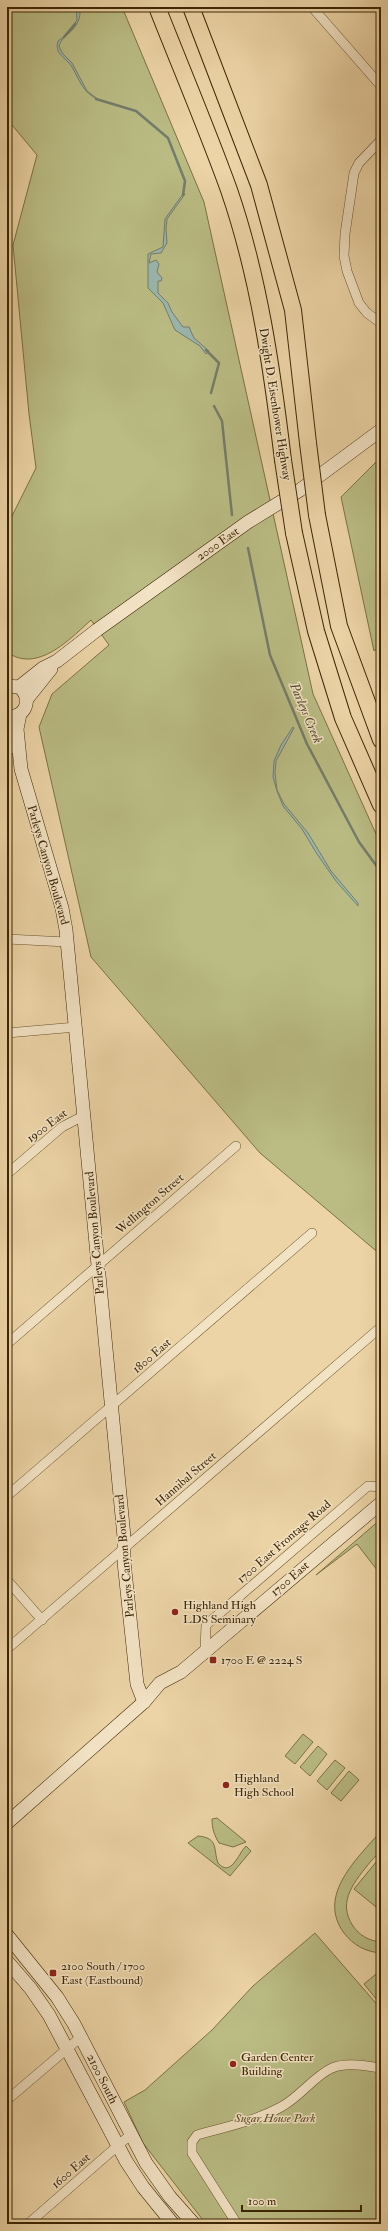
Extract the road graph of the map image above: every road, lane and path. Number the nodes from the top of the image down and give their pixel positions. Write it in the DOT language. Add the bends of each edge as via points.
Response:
graph roads {
  1 [pos="158,7"];
  2 [pos="191,7"];
  3 [pos="312,7"];
  4 [pos="381,86"];
  5 [pos="381,140"];
  6 [pos="381,324"];
  7 [pos="381,430"];
  8 [pos="57,661"];
  9 [pos="12,683"];
  10 [pos="27,699"];
  11 [pos="20,714"];
  12 [pos="7,716"];
  13 [pos="7,727"];
  14 [pos="381,740"];
  15 [pos="21,769"];
  16 [pos="381,805"];
  17 [pos="7,939"];
  18 [pos="67,942"];
  19 [pos="76,1027"];
  20 [pos="7,1033"];
  21 [pos="84,1115"];
  22 [pos="236,1146"];
  23 [pos="7,1174"];
  24 [pos="312,1233"];
  25 [pos="98,1265"];
  26 [pos="381,1327"];
  27 [pos="7,1344"];
  28 [pos="110,1407"];
  29 [pos="381,1488"];
  30 [pos="7,1496"];
  31 [pos="381,1503"];
  32 [pos="124,1549"];
  33 [pos="7,1580"];
  34 [pos="42,1620"];
  35 [pos="7,1649"];
  36 [pos="205,1651"];
  37 [pos="144,1702"];
  38 [pos="9,1818"];
  39 [pos="7,1935"];
  40 [pos="7,1961"];
  41 [pos="81,2037"];
  42 [pos="67,2048"];
  43 [pos="381,2068"];
  44 [pos="7,2100"];
  45 [pos="130,2135"];
  46 [pos="118,2146"];
  47 [pos="29,2224"];
  48 [pos="173,2224"];
  49 [pos="194,2224"];
  50 [pos="237,2224"];
  1 -- 16 [label="highway, Dwight D. Eisenhower Highway, bridge" via="229,191 252,272 271,365 294,532 316,631 343,718"];
  2 -- 14 [label="highway, bridge" via="259,185 293,310 317,515 339,626"];
  3 -- 4 [label="street"];
  5 -- 6 [label="street" via="359,163 354,173 343,247 347,271 359,303"];
  7 -- 8 [label="street, 2000 East" via="300,490 248,522 167,579"];
  8 -- 9 [label="street, 2000 East"];
  8 -- 10 [label="street, 2000 East"];
  9 -- 10 [label="street" via="26,694"];
  10 -- 11 [label="street, 2000 East" via="25,709"];
  11 -- 12 [label="street"];
  11 -- 15 [label="street, Parleys Canyon Boulevard" via="17,729"];
  13 -- 15 [label="street, Parleys Canyon Boulevard" via="12,750"];
  15 -- 18 [label="street, Parleys Canyon Boulevard" via="62,908"];
  17 -- 18 [label="street"];
  18 -- 19 [label="street, Parleys Canyon Boulevard"];
  19 -- 20 [label="street"];
  19 -- 21 [label="street, Parleys Canyon Boulevard"];
  21 -- 23 [label="street, 1900 East" via="62,1127"];
  21 -- 25 [label="street, Parleys Canyon Boulevard"];
  22 -- 25 [label="street, Wellington Street"];
  24 -- 28 [label="street, 1800 East"];
  25 -- 27 [label="street, Wellington Street"];
  25 -- 28 [label="street, Parleys Canyon Boulevard"];
  26 -- 32 [label="street, Hannibal Street"];
  28 -- 30 [label="street, 1800 East"];
  28 -- 32 [label="street, Parleys Canyon Boulevard"];
  29 -- 36 [label="street, 1700 East Frontage Road" via="368,1486 206,1625"];
  31 -- 36 [label="street, 1700 East"];
  32 -- 34 [label="street, Hannibal Street"];
  32 -- 37 [label="street, Parleys Canyon Boulevard" via="137,1684"];
  33 -- 34 [label="street"];
  34 -- 35 [label="street, Hannibal Street"];
  36 -- 37 [label="street, 1700 East" via="180,1672 160,1683"];
  37 -- 38 [label="street, 1700 East"];
  39 -- 41 [label="street, 2100 South" via="48,1983"];
  40 -- 42 [label="street, 2100 South" via="41,2003"];
  41 -- 42 [label="street"];
  41 -- 45 [label="street, 2100 South"];
  42 -- 44 [label="street"];
  42 -- 46 [label="street, 2100 South"];
  43 -- 50 [label="street" via="350,2065 331,2068 283,2106 259,2118 197,2135 192,2142 192,2153"];
  45 -- 46 [label="street, 1600 East"];
  45 -- 49 [label="street, 2100 South" via="162,2185"];
  46 -- 47 [label="street, 1600 East"];
  46 -- 48 [label="street, 2100 South" via="143,2187"];
}
